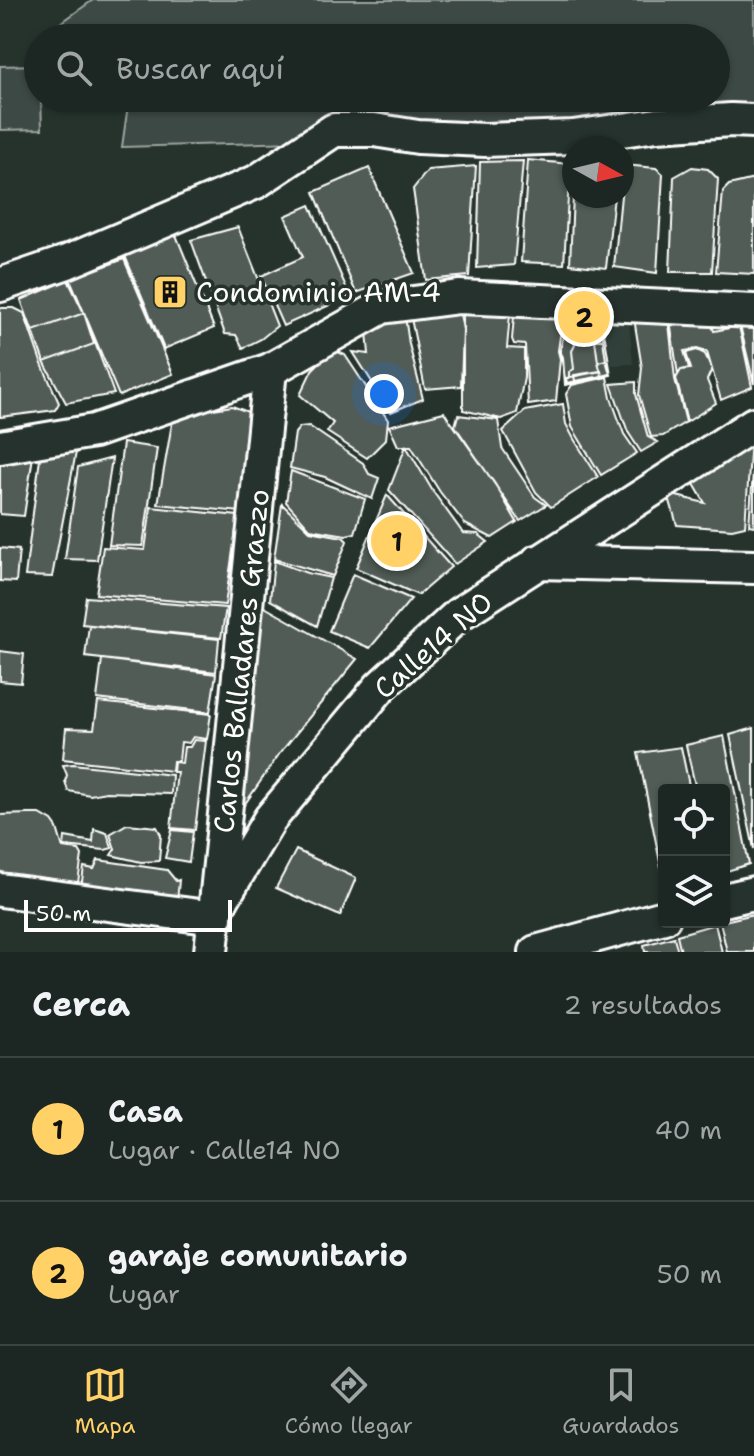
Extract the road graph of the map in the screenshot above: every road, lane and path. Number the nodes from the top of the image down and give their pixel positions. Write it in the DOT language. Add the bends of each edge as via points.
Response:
graph roads {
  1 [pos="754,121"];
  2 [pos="0,285"];
  3 [pos="754,311"];
  4 [pos="270,370"];
  5 [pos="754,424"];
  6 [pos="0,447"];
  7 [pos="537,562"];
  8 [pos="754,567"];
  9 [pos="0,890"];
  10 [pos="754,893"];
  11 [pos="730,899"];
  12 [pos="216,913"];
  13 [pos="658,919"];
  14 [pos="211,952"];
  15 [pos="536,952"];
  1 -- 2 [label="street" via="485,140 334,130 256,182"];
  3 -- 4 [label="street" via="459,297 382,307"];
  4 -- 6 [label="street" via="94,431"];
  4 -- 12 [label="street, Carlos Balladares Grazzo"];
  5 -- 7 [label="street, Calle14 NO"];
  7 -- 8 [label="street"];
  7 -- 12 [label="street, Calle14 NO" via="459,614 380,687 270,819"];
  9 -- 12 [label="street"];
  10 -- 11 [label="street"];
  12 -- 14 [label="street, Carlos Balladares Grazzo"];
  13 -- 15 [label="street"];
}
